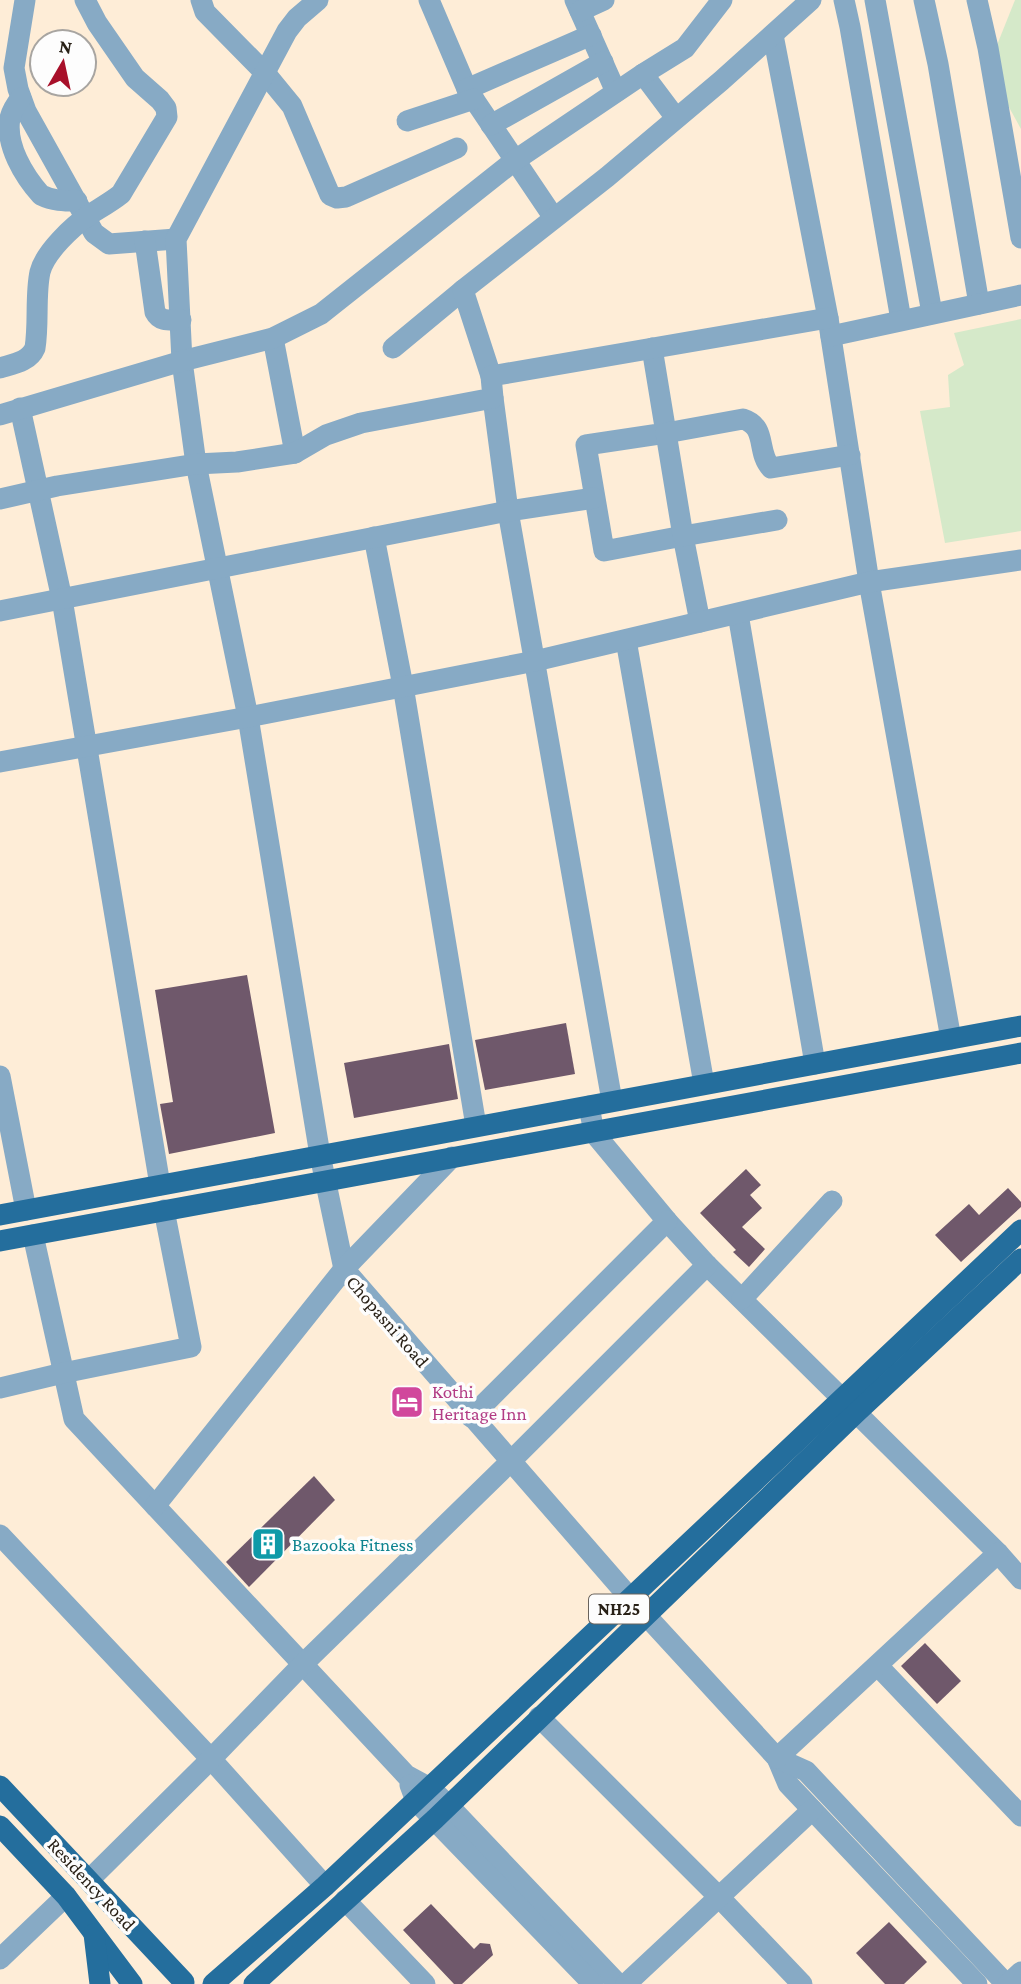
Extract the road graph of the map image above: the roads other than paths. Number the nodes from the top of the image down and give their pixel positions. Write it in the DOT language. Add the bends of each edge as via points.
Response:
graph roads {
  1 [pos="25,0"];
  2 [pos="85,0"];
  3 [pos="201,0"];
  4 [pos="317,0"];
  5 [pos="429,0"];
  6 [pos="604,0"];
  7 [pos="722,0"];
  8 [pos="811,0"];
  9 [pos="844,0"];
  10 [pos="875,0"];
  11 [pos="924,0"];
  12 [pos="977,0"];
  13 [pos="578,6"];
  14 [pos="591,35"];
  15 [pos="773,35"];
  16 [pos="603,62"];
  17 [pos="7,65"];
  18 [pos="265,74"];
  19 [pos="643,74"];
  20 [pos="616,92"];
  21 [pos="470,94"];
  22 [pos="21,98"];
  23 [pos="676,118"];
  24 [pos="407,121"];
  25 [pos="491,125"];
  26 [pos="457,148"];
  27 [pos="514,161"];
  28 [pos="82,209"];
  29 [pos="554,218"];
  30 [pos="1021,238"];
  31 [pos="176,239"];
  32 [pos="145,241"];
  33 [pos="463,290"];
  34 [pos="1021,295"];
  35 [pos="979,304"];
  36 [pos="932,313"];
  37 [pos="181,320"];
  38 [pos="901,320"];
  39 [pos="829,327"];
  40 [pos="273,338"];
  41 [pos="393,348"];
  42 [pos="652,348"];
  43 [pos="183,360"];
  44 [pos="0,368"];
  45 [pos="491,376"];
  46 [pos="494,398"];
  47 [pos="10,412"];
  48 [pos="666,433"];
  49 [pos="295,453"];
  50 [pos="850,455"];
  51 [pos="196,464"];
  52 [pos="40,490"];
  53 [pos="594,498"];
  54 [pos="0,499"];
  55 [pos="508,512"];
  56 [pos="777,520"];
  57 [pos="683,536"];
  58 [pos="374,537"];
  59 [pos="1020,566"];
  60 [pos="218,568"];
  61 [pos="869,582"];
  62 [pos="62,599"];
  63 [pos="0,611"];
  64 [pos="738,614"];
  65 [pos="700,622"];
  66 [pos="626,640"];
  67 [pos="536,661"];
  68 [pos="403,686"];
  69 [pos="248,717"];
  70 [pos="86,746"];
  71 [pos="0,762"];
  72 [pos="1021,1026"];
  73 [pos="951,1039"];
  74 [pos="1021,1053"];
  75 [pos="816,1064"];
  76 [pos="0,1076"];
  77 [pos="704,1084"];
  78 [pos="612,1101"];
  79 [pos="589,1106"];
  80 [pos="476,1126"];
  81 [pos="594,1133"];
  82 [pos="320,1155"];
  83 [pos="452,1157"];
  84 [pos="325,1181"];
  85 [pos="160,1185"];
  86 [pos="832,1201"];
  87 [pos="26,1210"];
  88 [pos="164,1210"];
  89 [pos="0,1215"];
  90 [pos="667,1221"];
  91 [pos="1021,1230"];
  92 [pos="33,1235"];
  93 [pos="0,1241"];
  94 [pos="1021,1259"];
  95 [pos="707,1265"];
  96 [pos="344,1269"];
  97 [pos="742,1299"];
  98 [pos="63,1373"];
  99 [pos="0,1388"];
  100 [pos="849,1406"];
  101 [pos="471,1417"];
  102 [pos="510,1462"];
  103 [pos="155,1506"];
  104 [pos="0,1535"];
  105 [pos="998,1553"];
  106 [pos="1021,1579"];
  107 [pos="630,1598"];
  108 [pos="646,1616"];
  109 [pos="302,1665"];
  110 [pos="878,1666"];
  111 [pos="539,1717"];
  112 [pos="778,1758"];
  113 [pos="211,1759"];
  114 [pos="0,1786"];
  115 [pos="423,1794"];
  116 [pos="812,1810"];
  117 [pos="442,1812"];
  118 [pos="1021,1816"];
  119 [pos="0,1826"];
  120 [pos="89,1880"];
  121 [pos="325,1886"];
  122 [pos="66,1896"];
  123 [pos="719,1897"];
  124 [pos="345,1900"];
  125 [pos="93,1931"];
  126 [pos="0,1959"];
  127 [pos="1021,1972"];
  128 [pos="187,1983"];
  129 [pos="100,1984"];
  130 [pos="132,1984"];
  131 [pos="213,1984"];
  132 [pos="254,1984"];
  133 [pos="425,1984"];
  134 [pos="593,1984"];
  135 [pos="618,1984"];
  136 [pos="626,1984"];
  137 [pos="802,1984"];
  138 [pos="977,1984"];
  139 [pos="1007,1984"];
  1 -- 17 [label="street"];
  2 -- 28 [label="street" via="135,78 166,108 167,117 121,194 112,202"];
  3 -- 18 [label="street" via="205,12"];
  4 -- 18 [label="street" via="287,31"];
  5 -- 21 [label="street"];
  6 -- 13 [label="street"];
  7 -- 19 [label="street" via="685,48"];
  8 -- 15 [label="street"];
  9 -- 38 [label="street"];
  10 -- 36 [label="street"];
  11 -- 35 [label="street"];
  12 -- 30 [label="street"];
  13 -- 14 [label="street"];
  14 -- 16 [label="street"];
  14 -- 21 [label="street"];
  15 -- 23 [label="street"];
  15 -- 39 [label="street"];
  16 -- 20 [label="street"];
  16 -- 25 [label="street"];
  17 -- 22 [label="street"];
  18 -- 26 [label="street" via="292,106 326,188 337,198"];
  18 -- 31 [label="street"];
  19 -- 20 [label="street"];
  19 -- 23 [label="street"];
  20 -- 27 [label="street"];
  21 -- 24 [label="street"];
  21 -- 25 [label="street"];
  22 -- 28 [label="street"];
  22 -- 28 [label="street" via="10,118 14,153 41,195"];
  23 -- 29 [label="street"];
  25 -- 27 [label="street"];
  27 -- 29 [label="street"];
  27 -- 40 [label="street" via="335,304"];
  28 -- 32 [label="street" via="94,233 109,244"];
  28 -- 44 [label="street" via="40,273 32,355"];
  29 -- 33 [label="street"];
  31 -- 32 [label="street"];
  31 -- 37 [label="street, Chopasni Road"];
  32 -- 37 [label="street" via="157,317"];
  33 -- 41 [label="street"];
  33 -- 45 [label="street"];
  34 -- 35 [label="street"];
  35 -- 36 [label="street"];
  36 -- 38 [label="street"];
  37 -- 43 [label="street, Chopasni Road"];
  38 -- 39 [label="street"];
  39 -- 42 [label="street"];
  39 -- 50 [label="street"];
  40 -- 43 [label="street"];
  40 -- 49 [label="street"];
  42 -- 45 [label="street"];
  42 -- 48 [label="street"];
  43 -- 47 [label="street"];
  43 -- 51 [label="street, Chopasni Road"];
  45 -- 46 [label="street"];
  46 -- 49 [label="street" via="361,423 326,435"];
  46 -- 55 [label="street"];
  47 -- 52 [label="street"];
  48 -- 50 [label="street" via="743,419 757,428 765,462 771,468"];
  48 -- 53 [label="street" via="586,445"];
  48 -- 57 [label="street"];
  49 -- 51 [label="street"];
  50 -- 61 [label="street"];
  51 -- 52 [label="street"];
  51 -- 60 [label="street, Chopasni Road"];
  52 -- 54 [label="street"];
  52 -- 62 [label="street"];
  53 -- 55 [label="street"];
  53 -- 57 [label="street" via="604,551"];
  55 -- 58 [label="street"];
  55 -- 67 [label="street"];
  56 -- 57 [label="street"];
  57 -- 65 [label="street"];
  58 -- 60 [label="street"];
  58 -- 68 [label="street"];
  59 -- 61 [label="street"];
  60 -- 62 [label="street"];
  60 -- 69 [label="street, Chopasni Road"];
  61 -- 64 [label="street"];
  61 -- 73 [label="street"];
  62 -- 63 [label="street"];
  62 -- 70 [label="street"];
  64 -- 65 [label="street"];
  64 -- 75 [label="street"];
  65 -- 66 [label="street"];
  66 -- 67 [label="street"];
  66 -- 77 [label="street"];
  67 -- 68 [label="street"];
  67 -- 78 [label="street"];
  68 -- 69 [label="street"];
  68 -- 80 [label="street"];
  69 -- 70 [label="street"];
  69 -- 82 [label="street, Chopasni Road"];
  70 -- 71 [label="street"];
  70 -- 85 [label="street"];
  72 -- 73 [label="main road"];
  73 -- 75 [label="main road"];
  74 -- 81 [label="main road"];
  75 -- 77 [label="main road"];
  76 -- 87 [label="street"];
  77 -- 78 [label="main road"];
  78 -- 79 [label="main road"];
  79 -- 80 [label="main road"];
  79 -- 81 [label="street"];
  80 -- 82 [label="main road"];
  81 -- 83 [label="main road"];
  81 -- 90 [label="street"];
  82 -- 84 [label="street, Chopasni Road"];
  82 -- 85 [label="main road"];
  83 -- 84 [label="main road"];
  83 -- 96 [label="street"];
  84 -- 88 [label="main road"];
  84 -- 96 [label="street, Chopasni Road"];
  85 -- 87 [label="main road"];
  86 -- 97 [label="street"];
  87 -- 89 [label="main road"];
  88 -- 92 [label="main road"];
  88 -- 98 [label="street" via="191,1347"];
  90 -- 95 [label="street"];
  90 -- 101 [label="street"];
  91 -- 100 [label="main road, NH25"];
  92 -- 93 [label="main road"];
  92 -- 98 [label="street"];
  94 -- 100 [label="main road, NH25"];
  95 -- 97 [label="street"];
  95 -- 102 [label="street"];
  96 -- 101 [label="street, Chopasni Road"];
  96 -- 103 [label="street"];
  97 -- 100 [label="street"];
  98 -- 99 [label="street"];
  98 -- 103 [label="street" via="74,1419"];
  100 -- 105 [label="street"];
  100 -- 107 [label="main road, NH25"];
  100 -- 108 [label="main road, NH25"];
  101 -- 102 [label="street, Chopasni Road"];
  102 -- 107 [label="street, Chopasni Road"];
  102 -- 109 [label="street"];
  103 -- 109 [label="street"];
  104 -- 113 [label="street"];
  105 -- 106 [label="street"];
  105 -- 110 [label="street"];
  107 -- 108 [label="street, Chopasni Road"];
  107 -- 115 [label="main road, NH25"];
  108 -- 111 [label="main road, NH25"];
  108 -- 112 [label="street, Chopasni Road"];
  109 -- 113 [label="street"];
  109 -- 115 [label="street"];
  110 -- 112 [label="street"];
  110 -- 118 [label="street"];
  111 -- 117 [label="main road, NH25"];
  111 -- 123 [label="street"];
  112 -- 116 [label="street" via="788,1784"];
  112 -- 139 [label="street" via="806,1771"];
  113 -- 120 [label="street"];
  113 -- 121 [label="street"];
  114 -- 120 [label="main road, Residency Road"];
  115 -- 117 [label="street"];
  115 -- 121 [label="main road, NH25"];
  116 -- 123 [label="street"];
  116 -- 138 [label="street"];
  117 -- 124 [label="main road, NH25"];
  117 -- 134 [label="street"];
  117 -- 135 [label="street"];
  119 -- 122 [label="main road, Residency Road"];
  120 -- 128 [label="main road, Residency Road"];
  121 -- 131 [label="main road, NH25"];
  122 -- 125 [label="main road, Residency Road"];
  122 -- 126 [label="street"];
  123 -- 136 [label="street"];
  123 -- 137 [label="street"];
  124 -- 132 [label="main road, NH25"];
  124 -- 133 [label="street"];
  125 -- 129 [label="main road"];
  125 -- 130 [label="main road, Residency Road"];
  127 -- 139 [label="street"];
}
